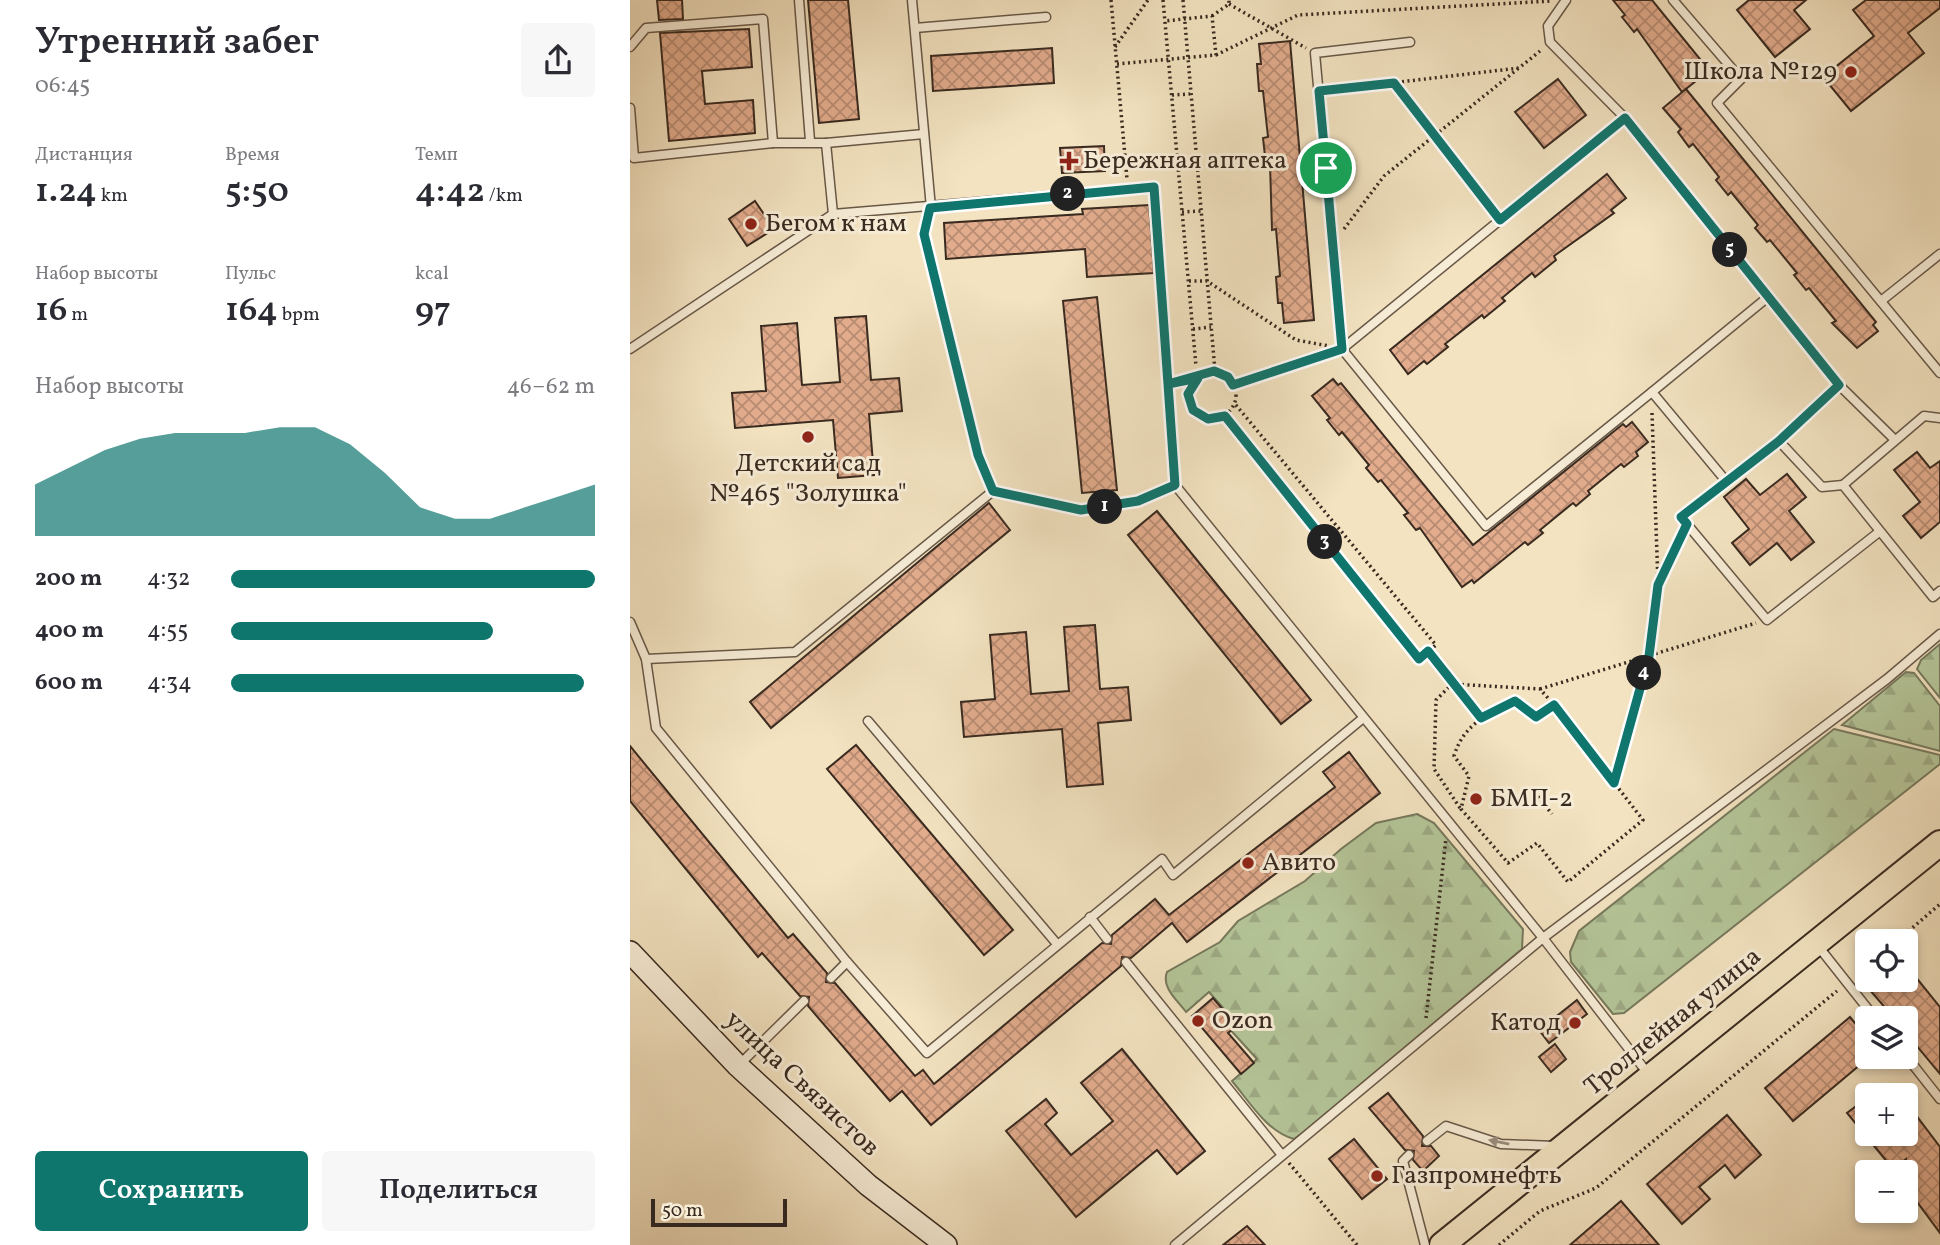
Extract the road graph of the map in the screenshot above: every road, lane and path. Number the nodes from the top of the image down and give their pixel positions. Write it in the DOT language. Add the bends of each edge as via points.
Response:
graph roads {
  1 [pos="799,0"];
  2 [pos="912,0"];
  3 [pos="1111,0"];
  4 [pos="1148,0"];
  5 [pos="1163,0"];
  6 [pos="1183,0"];
  7 [pos="1566,0"];
  8 [pos="1673,0"];
  9 [pos="1229,2"];
  10 [pos="1212,16"];
  11 [pos="1046,17"];
  12 [pos="1185,19"];
  13 [pos="1165,21"];
  14 [pos="915,28"];
  15 [pos="1272,28"];
  16 [pos="1410,42"];
  17 [pos="1550,42"];
  18 [pos="630,47"];
  19 [pos="1115,47"];
  20 [pos="1315,53"];
  21 [pos="1216,55"];
  22 [pos="1188,57"];
  23 [pos="1168,59"];
  24 [pos="1117,64"];
  25 [pos="1519,68"];
  26 [pos="1394,83"];
  27 [pos="1319,91"];
  28 [pos="1191,94"];
  29 [pos="1172,95"];
  30 [pos="630,108"];
  31 [pos="1625,118"];
  32 [pos="924,134"];
  33 [pos="1435,135"];
  34 [pos="810,141"];
  35 [pos="826,143"];
  36 [pos="773,144"];
  37 [pos="632,158"];
  38 [pos="1128,188"];
  39 [pos="930,208"];
  40 [pos="1201,211"];
  41 [pos="1182,212"];
  42 [pos="833,214"];
  43 [pos="1500,220"];
  44 [pos="1333,244"];
  45 [pos="1940,254"];
  46 [pos="1189,281"];
  47 [pos="1207,281"];
  48 [pos="1768,297"];
  49 [pos="1881,301"];
  50 [pos="1211,327"];
  51 [pos="1193,329"];
  52 [pos="630,349"];
  53 [pos="1342,349"];
  54 [pos="1214,371"];
  55 [pos="1940,373"];
  56 [pos="1198,378"];
  57 [pos="1168,384"];
  58 [pos="1233,385"];
  59 [pos="1839,385"];
  60 [pos="1652,392"];
  61 [pos="1235,404"];
  62 [pos="1225,416"];
  63 [pos="1940,418"];
  64 [pos="1894,439"];
  65 [pos="1779,441"];
  66 [pos="1726,481"];
  67 [pos="1175,485"];
  68 [pos="1843,485"];
  69 [pos="993,491"];
  70 [pos="1687,524"];
  71 [pos="1880,532"];
  72 [pos="1658,585"];
  73 [pos="1940,590"];
  74 [pos="1767,620"];
  75 [pos="630,622"];
  76 [pos="1940,634"];
  77 [pos="1428,651"];
  78 [pos="1649,656"];
  79 [pos="646,659"];
  80 [pos="1540,689"];
  81 [pos="1481,718"];
  82 [pos="1362,719"];
  83 [pos="868,721"];
  84 [pos="1614,783"];
  85 [pos="1531,788"];
  86 [pos="1552,814"];
  87 [pos="1940,843"];
  88 [pos="1940,904"];
  89 [pos="1090,917"];
  90 [pos="1911,929"];
  91 [pos="1543,937"];
  92 [pos="1108,939"];
  93 [pos="1058,944"];
  94 [pos="1816,944"];
  95 [pos="630,952"];
  96 [pos="848,962"];
  97 [pos="1126,962"];
  98 [pos="1855,975"];
  99 [pos="831,978"];
  100 [pos="1847,982"];
  101 [pos="804,1001"];
  102 [pos="1866,1006"];
  103 [pos="737,1066"];
  104 [pos="1916,1069"];
  105 [pos="1651,1077"];
  106 [pos="1940,1099"];
  107 [pos="1427,1141"];
  108 [pos="1567,1146"];
  109 [pos="1282,1155"];
  110 [pos="1409,1155"];
  111 [pos="946,1245"];
  112 [pos="1175,1245"];
  113 [pos="1357,1245"];
  114 [pos="1425,1245"];
  115 [pos="1442,1245"];
  116 [pos="1499,1245"];
  1 -- 34 [label="lane"];
  2 -- 14 [label="lane"];
  3 -- 19 [label="path"];
  4 -- 19 [label="path"];
  5 -- 13 [label="path"];
  6 -- 12 [label="path"];
  7 -- 15 [label="path" via="1298,15"];
  7 -- 17 [label="lane" via="1548,26"];
  8 -- 49 [label="lane" via="1741,79 1717,103"];
  9 -- 10 [label="path"];
  9 -- 15 [label="path"];
  10 -- 12 [label="path"];
  10 -- 21 [label="path"];
  11 -- 14 [label="lane"];
  12 -- 13 [label="path"];
  12 -- 22 [label="path"];
  13 -- 23 [label="path"];
  14 -- 32 [label="lane"];
  15 -- 20 [label="path"];
  15 -- 21 [label="path"];
  16 -- 20 [label="lane"];
  17 -- 25 [label="path"];
  17 -- 31 [label="lane"];
  18 -- 36 [label="lane" via="646,28 762,19"];
  19 -- 24 [label="path"];
  20 -- 27 [label="lane"];
  21 -- 22 [label="path"];
  22 -- 23 [label="path"];
  22 -- 28 [label="path"];
  23 -- 24 [label="path"];
  23 -- 29 [label="path"];
  24 -- 38 [label="path"];
  25 -- 26 [label="path"];
  25 -- 33 [label="path"];
  26 -- 27 [label="path"];
  26 -- 33 [label="path"];
  27 -- 44 [label="lane"];
  28 -- 29 [label="path"];
  28 -- 40 [label="path"];
  29 -- 41 [label="path"];
  30 -- 37 [label="lane"];
  31 -- 43 [label="lane"];
  31 -- 48 [label="lane"];
  32 -- 35 [label="lane"];
  32 -- 39 [label="lane"];
  33 -- 43 [label="path"];
  33 -- 44 [label="path" via="1384,176"];
  34 -- 35 [label="lane"];
  34 -- 36 [label="lane"];
  35 -- 42 [label="lane"];
  36 -- 37 [label="lane"];
  38 -- 39 [label="lane"];
  38 -- 57 [label="lane" via="1154,187"];
  39 -- 42 [label="lane"];
  39 -- 69 [label="path" via="924,234 978,455"];
  40 -- 41 [label="path"];
  40 -- 47 [label="path"];
  41 -- 46 [label="path"];
  42 -- 52 [label="lane"];
  43 -- 53 [label="lane"];
  44 -- 53 [label="lane"];
  45 -- 49 [label="lane"];
  46 -- 47 [label="path"];
  46 -- 51 [label="path"];
  47 -- 50 [label="path"];
  47 -- 53 [label="path" via="1296,340"];
  48 -- 59 [label="lane"];
  48 -- 60 [label="lane"];
  49 -- 55 [label="lane"];
  50 -- 51 [label="path"];
  50 -- 54 [label="path"];
  51 -- 56 [label="path"];
  53 -- 58 [label="path"];
  53 -- 60 [label="lane" via="1486,526"];
  54 -- 56 [label="path"];
  54 -- 58 [label="path"];
  56 -- 57 [label="lane"];
  56 -- 62 [label="path" via="1188,394 1193,410 1208,419"];
  57 -- 67 [label="lane"];
  58 -- 61 [label="path"];
  59 -- 64 [label="lane"];
  59 -- 65 [label="lane"];
  60 -- 66 [label="lane"];
  60 -- 72 [label="path"];
  61 -- 62 [label="path"];
  61 -- 77 [label="path" via="1436,645"];
  62 -- 77 [label="path" via="1419,659"];
  63 -- 64 [label="lane" via="1924,416"];
  64 -- 68 [label="lane"];
  65 -- 66 [label="lane"];
  65 -- 68 [label="lane" via="1822,487"];
  66 -- 70 [label="lane" via="1681,517"];
  67 -- 69 [label="lane" via="1138,501 1081,510"];
  67 -- 82 [label="lane"];
  68 -- 71 [label="lane"];
  69 -- 79 [label="lane" via="795,652"];
  70 -- 72 [label="path"];
  70 -- 74 [label="lane"];
  71 -- 73 [label="lane" via="1933,597"];
  71 -- 74 [label="lane"];
  72 -- 78 [label="path"];
  74 -- 78 [label="path"];
  75 -- 79 [label="lane"];
  76 -- 91 [label="lane" via="1887,679"];
  77 -- 81 [label="path"];
  78 -- 80 [label="path"];
  78 -- 84 [label="path"];
  79 -- 96 [label="lane" via="656,728"];
  81 -- 84 [label="path" via="1515,701 1536,717 1554,705"];
  81 -- 84 [label="path" via="1458,741 1454,755 1469,776 1461,809 1508,863 1538,843 1567,882 1643,820"];
  82 -- 89 [label="lane" via="1173,875 1161,859"];
  82 -- 91 [label="lane"];
  83 -- 93 [label="lane"];
  85 -- 86 [label="path"];
  87 -- 94 [label="main road, Троллейная улица"];
  88 -- 90 [label="path"];
  89 -- 92 [label="lane"];
  89 -- 93 [label="lane"];
  91 -- 105 [label="lane"];
  91 -- 109 [label="lane"];
  93 -- 96 [label="lane" via="927,1053"];
  94 -- 100 [label="lane"];
  94 -- 105 [label="main road, Троллейная улица"];
  95 -- 103 [label="main road, улица Связистов"];
  96 -- 99 [label="lane"];
  97 -- 109 [label="lane"];
  98 -- 100 [label="path"];
  100 -- 102 [label="lane"];
  100 -- 116 [label="path" via="1596,1188 1541,1211"];
  101 -- 103 [label="lane"];
  103 -- 111 [label="main road, улица Связистов" via="868,1185"];
  104 -- 106 [label="lane"];
  105 -- 108 [label="main road, Троллейная улица"];
  108 -- 107 [label="lane, one-way" via="1501,1144 1446,1126"];
  108 -- 115 [label="main road, Троллейная улица"];
  109 -- 112 [label="lane"];
  109 -- 113 [label="path"];
  110 -- 114 [label="lane" via="1403,1161"];
}
